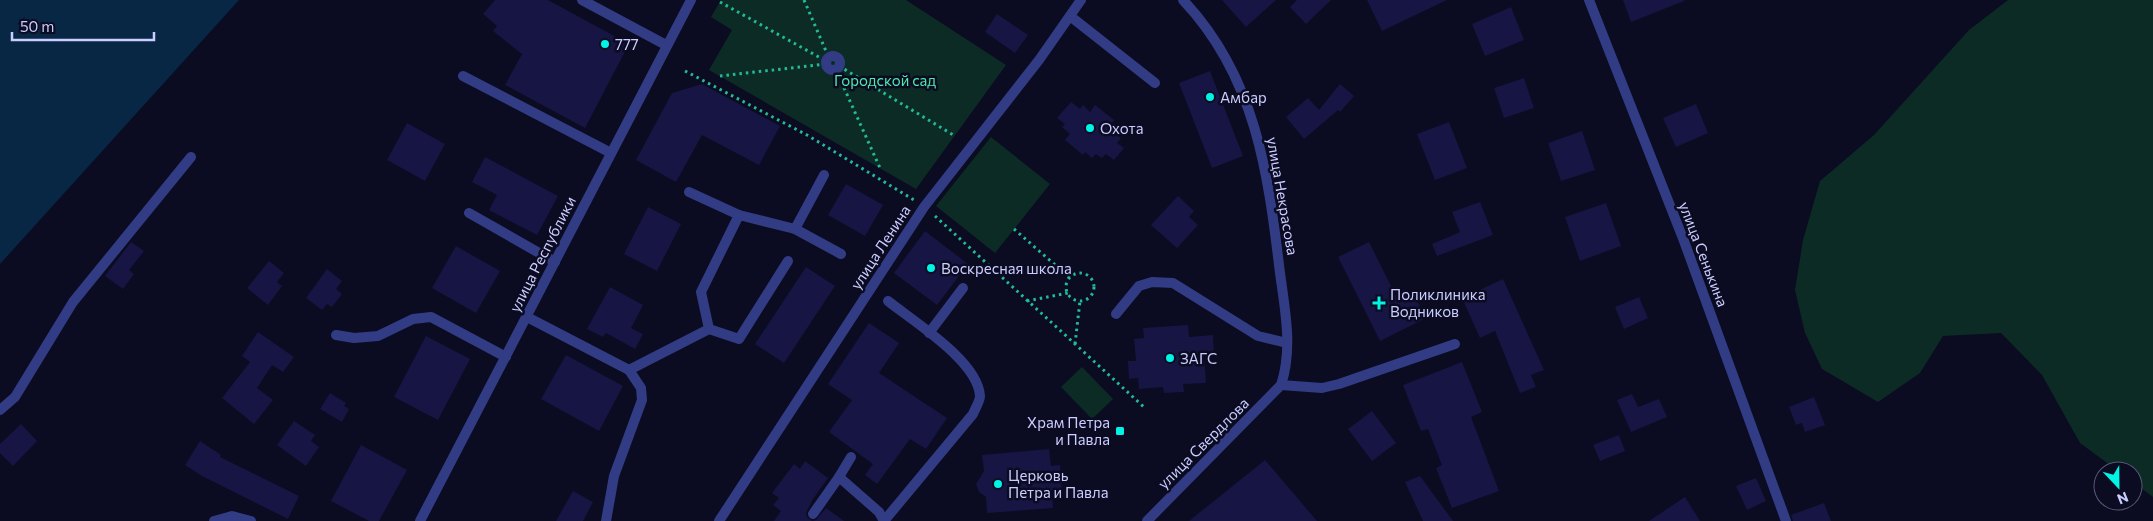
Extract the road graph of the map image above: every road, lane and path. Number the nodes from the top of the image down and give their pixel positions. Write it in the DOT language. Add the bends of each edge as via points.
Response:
graph roads {
  1 [pos="582,0"];
  2 [pos="691,0"];
  3 [pos="804,0"];
  4 [pos="1081,0"];
  5 [pos="1183,0"];
  6 [pos="1589,0"];
  7 [pos="720,2"];
  8 [pos="1070,16"];
  9 [pos="666,45"];
  10 [pos="827,61"];
  11 [pos="838,68"];
  12 [pos="684,71"];
  13 [pos="463,76"];
  14 [pos="720,76"];
  15 [pos="1155,83"];
  16 [pos="955,136"];
  17 [pos="611,153"];
  18 [pos="191,157"];
  19 [pos="880,168"];
  20 [pos="824,175"];
  21 [pos="689,192"];
  22 [pos="924,207"];
  23 [pos="469,213"];
  24 [pos="739,214"];
  25 [pos="795,229"];
  26 [pos="1014,229"];
  27 [pos="841,254"];
  28 [pos="788,261"];
  29 [pos="555,262"];
  30 [pos="1070,278"];
  31 [pos="963,288"];
  32 [pos="1068,293"];
  33 [pos="888,300"];
  34 [pos="1027,301"];
  35 [pos="1080,301"];
  36 [pos="1116,314"];
  37 [pos="527,317"];
  38 [pos="708,329"];
  39 [pos="929,333"];
  40 [pos="336,335"];
  41 [pos="1287,343"];
  42 [pos="1075,344"];
  43 [pos="1455,344"];
  44 [pos="506,357"];
  45 [pos="629,370"];
  46 [pos="1280,385"];
  47 [pos="1144,408"];
  48 [pos="0,410"];
  49 [pos="852,457"];
  50 [pos="838,477"];
  51 [pos="813,514"];
  52 [pos="1152,519"];
  53 [pos="214,521"];
  54 [pos="251,521"];
  55 [pos="420,521"];
  56 [pos="606,521"];
  57 [pos="719,521"];
  58 [pos="884,521"];
  59 [pos="1786,521"];
  1 -- 9 [label="street"];
  2 -- 9 [label="street, улица Республики"];
  3 -- 10 [label="path"];
  4 -- 8 [label="street, улица Ленина"];
  5 -- 41 [label="street, улица Некрасова" via="1202,22 1232,70 1257,134 1268,181"];
  6 -- 59 [label="street, улица Сенькина" via="1687,250"];
  7 -- 10 [label="path"];
  8 -- 15 [label="street"];
  8 -- 22 [label="street, улица Ленина"];
  9 -- 17 [label="street, улица Республики"];
  10 -- 11 [label="street" via="836,57 840,61"];
  10 -- 14 [label="path"];
  11 -- 16 [label="path"];
  11 -- 19 [label="path"];
  12 -- 22 [label="path" via="807,135"];
  13 -- 17 [label="street"];
  17 -- 29 [label="street, улица Республики"];
  18 -- 48 [label="street" via="73,302 16,397"];
  20 -- 25 [label="street"];
  21 -- 24 [label="street"];
  22 -- 34 [label="path"];
  22 -- 57 [label="street, улица Ленина"];
  23 -- 29 [label="street"];
  24 -- 25 [label="street"];
  24 -- 38 [label="street" via="701,292"];
  25 -- 27 [label="street"];
  26 -- 30 [label="path"];
  28 -- 38 [label="street" via="739,339"];
  29 -- 37 [label="street, улица Республики"];
  30 -- 32 [label="path"];
  30 -- 35 [label="path" via="1080,274 1090,277 1093,282 1094,290 1090,297"];
  31 -- 39 [label="street"];
  32 -- 34 [label="path"];
  32 -- 35 [label="path" via="1072,299"];
  33 -- 39 [label="street"];
  34 -- 42 [label="path"];
  35 -- 42 [label="path"];
  36 -- 41 [label="street" via="1139,286 1152,282 1173,283 1258,336"];
  37 -- 44 [label="street, улица Республики"];
  37 -- 45 [label="street"];
  38 -- 45 [label="street"];
  39 -- 58 [label="street" via="963,363 974,378 980,397 973,414"];
  40 -- 44 [label="street" via="354,338 378,336 413,319 431,316"];
  41 -- 46 [label="street, улица Некрасова" via="1286,368"];
  42 -- 47 [label="path"];
  43 -- 46 [label="street" via="1340,384 1322,388"];
  44 -- 55 [label="street, улица Республики"];
  45 -- 56 [label="street" via="641,388 642,400 614,476"];
  46 -- 52 [label="street, улица Свердлова"];
  49 -- 50 [label="street"];
  50 -- 51 [label="street"];
  50 -- 58 [label="street" via="879,512"];
  53 -- 54 [label="street" via="232,516"];
}
